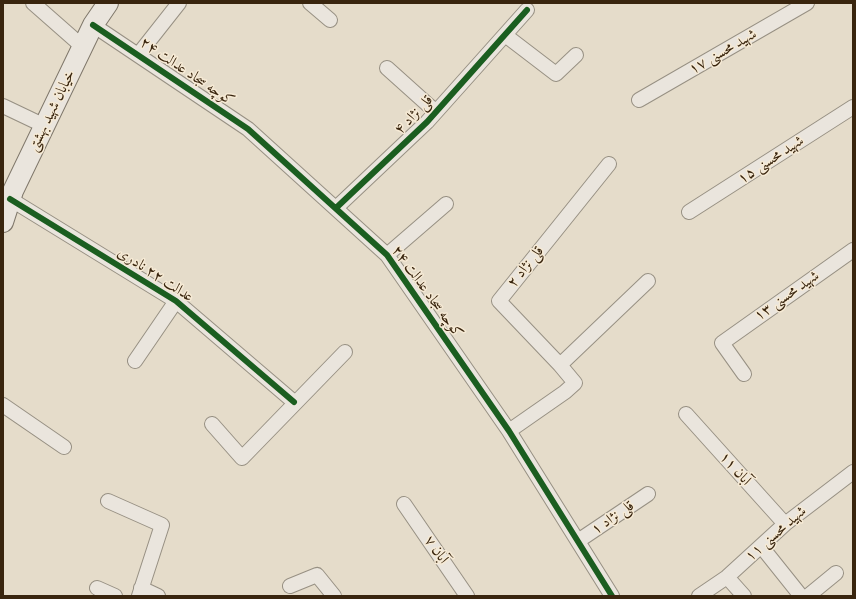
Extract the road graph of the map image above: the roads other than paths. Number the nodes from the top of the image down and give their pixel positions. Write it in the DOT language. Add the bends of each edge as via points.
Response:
graph roads {
  1 [pos="33,3"];
  2 [pos="108,3"];
  3 [pos="179,3"];
  4 [pos="310,3"];
  5 [pos="807,3"];
  6 [pos="527,10"];
  7 [pos="330,20"];
  8 [pos="94,25"];
  9 [pos="505,35"];
  10 [pos="83,47"];
  11 [pos="138,55"];
  12 [pos="576,55"];
  13 [pos="387,68"];
  14 [pos="639,100"];
  15 [pos="3,106"];
  16 [pos="853,107"];
  17 [pos="436,112"];
  18 [pos="45,126"];
  19 [pos="609,164"];
  20 [pos="9,193"];
  21 [pos="446,204"];
  22 [pos="336,208"];
  23 [pos="689,212"];
  24 [pos="3,222"];
  25 [pos="853,250"];
  26 [pos="387,255"];
  27 [pos="648,281"];
  28 [pos="176,301"];
  29 [pos="345,352"];
  30 [pos="135,360"];
  31 [pos="560,365"];
  32 [pos="744,374"];
  33 [pos="294,402"];
  34 [pos="3,406"];
  35 [pos="686,414"];
  36 [pos="212,424"];
  37 [pos="509,431"];
  38 [pos="64,447"];
  39 [pos="853,472"];
  40 [pos="648,494"];
  41 [pos="108,501"];
  42 [pos="404,504"];
  43 [pos="785,524"];
  44 [pos="578,541"];
  45 [pos="762,546"];
  46 [pos="836,573"];
  47 [pos="727,577"];
  48 [pos="290,586"];
  49 [pos="97,588"];
  50 [pos="140,592"];
  51 [pos="115,596"];
  52 [pos="158,596"];
  53 [pos="334,596"];
  54 [pos="467,596"];
  55 [pos="612,596"];
  56 [pos="699,596"];
  57 [pos="744,596"];
  58 [pos="800,596"];
  59 [pos="808,596"];
  1 -- 10 [label="street"];
  2 -- 8 [label="main road, خیابان شهید بهشتی"];
  3 -- 11 [label="street"];
  4 -- 7 [label="street"];
  5 -- 14 [label="street, شهید محسنی ۱۷"];
  6 -- 9 [label="street, قلی نژاد ۴"];
  8 -- 10 [label="main road, خیابان شهید بهشتی"];
  8 -- 11 [label="street, کوچه سجاد عدالت ۲۴"];
  9 -- 12 [label="street" via="556,74"];
  9 -- 17 [label="street, قلی نژاد ۴"];
  10 -- 18 [label="main road, خیابان شهید بهشتی"];
  11 -- 22 [label="street, کوچه سجاد عدالت ۲۴" via="248,129"];
  13 -- 17 [label="street"];
  15 -- 18 [label="street"];
  16 -- 23 [label="street, شهید محسنی ۱۵"];
  17 -- 22 [label="street, قلی نژاد ۴"];
  18 -- 20 [label="main road, خیابان شهید بهشتی"];
  19 -- 31 [label="street, قلی نژاد ۲" via="498,301"];
  20 -- 24 [label="main road, خیابان شهید بهشتی"];
  20 -- 28 [label="street, عدالت ۲۲ نادری"];
  21 -- 26 [label="street"];
  22 -- 26 [label="street, کوچه سجاد عدالت ۲۴"];
  25 -- 32 [label="street, شهید محسنی ۱۳" via="722,342"];
  26 -- 37 [label="street, کوچه سجاد عدالت ۲۴"];
  27 -- 31 [label="street"];
  28 -- 30 [label="street"];
  28 -- 33 [label="street, عدالت ۲۲ نادری"];
  29 -- 33 [label="street"];
  31 -- 37 [label="street, قلی نژاد ۲" via="575,383"];
  33 -- 36 [label="street" via="242,458"];
  34 -- 38 [label="street"];
  35 -- 43 [label="street, آبان ۱۱"];
  37 -- 44 [label="street, کوچه سجاد عدالت ۲۴"];
  39 -- 43 [label="street, شهید محسنی ۱۱"];
  40 -- 44 [label="street, قلی نژاد ۱"];
  41 -- 50 [label="street" via="162,525"];
  42 -- 54 [label="street, آبان ۷"];
  43 -- 45 [label="street, شهید محسنی ۱۱"];
  44 -- 55 [label="street, کوچه سجاد عدالت ۲۴"];
  45 -- 47 [label="street, شهید محسنی ۱۱"];
  45 -- 58 [label="street"];
  46 -- 59 [label="street"];
  47 -- 56 [label="street, شهید محسنی ۱۱"];
  47 -- 57 [label="street"];
  48 -- 53 [label="street" via="317,575"];
  49 -- 51 [label="street"];
  50 -- 52 [label="street"];
}
